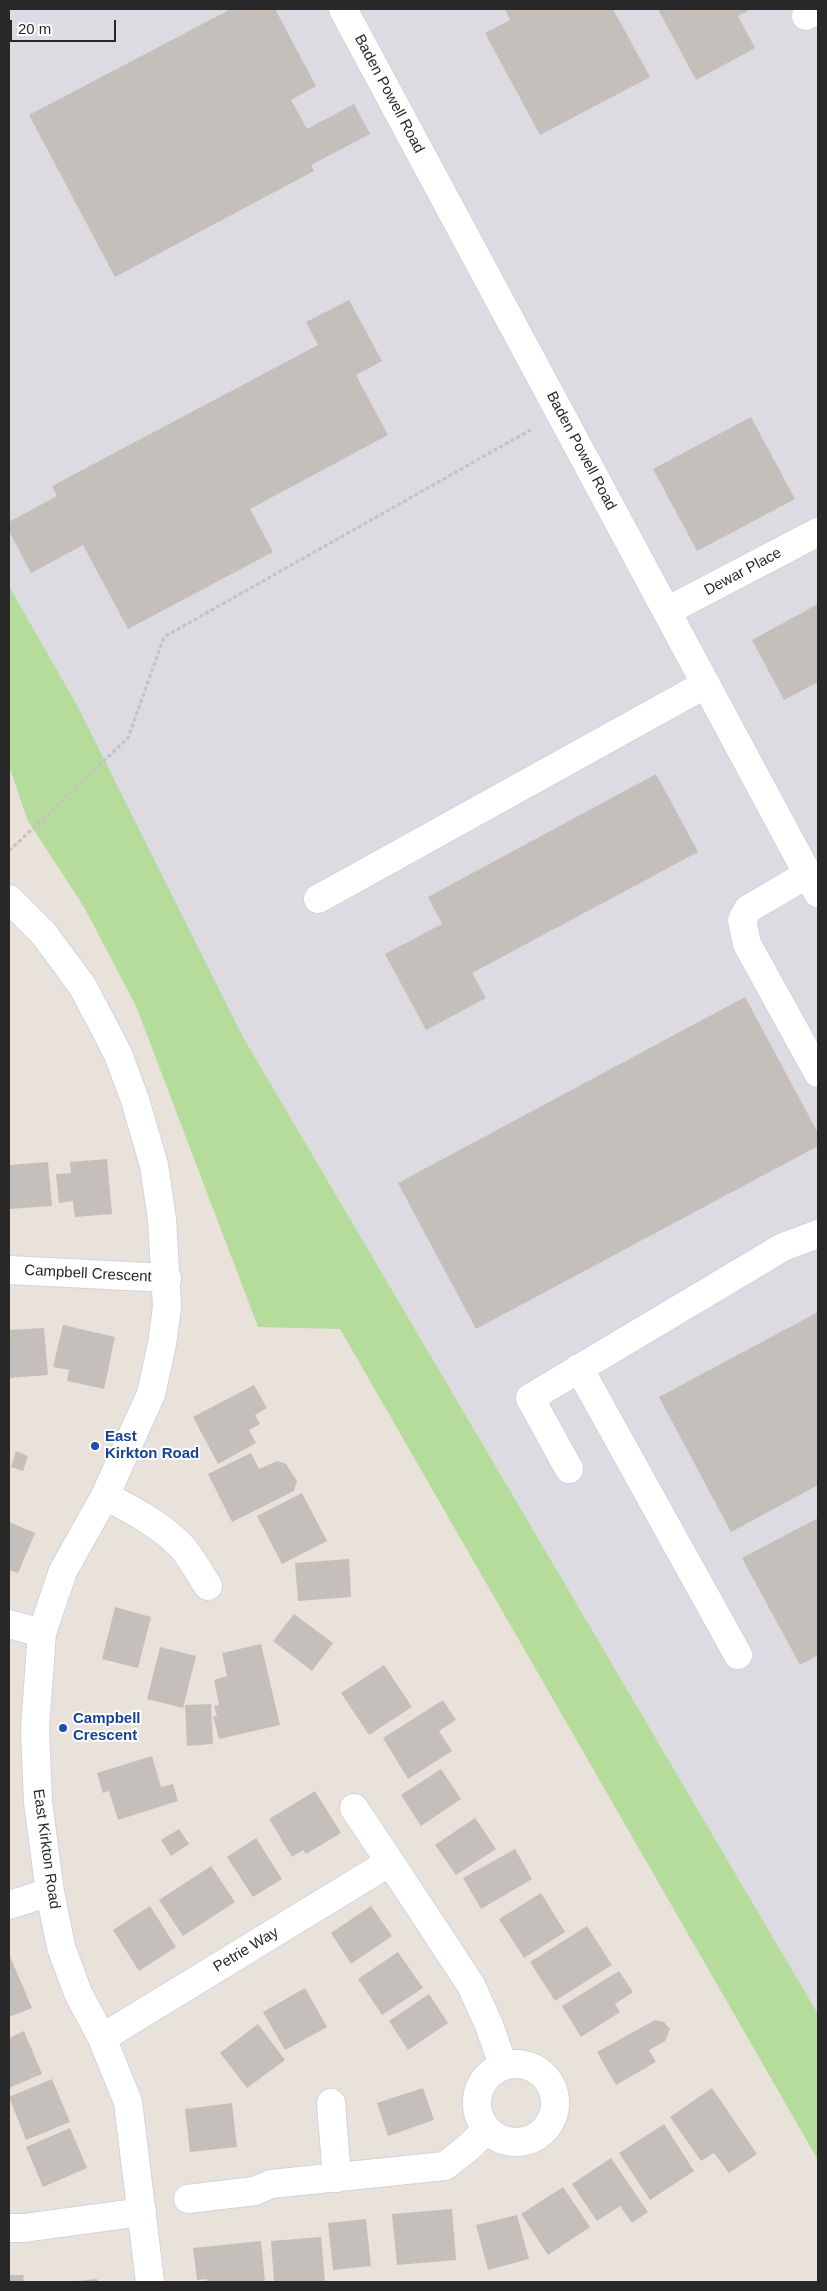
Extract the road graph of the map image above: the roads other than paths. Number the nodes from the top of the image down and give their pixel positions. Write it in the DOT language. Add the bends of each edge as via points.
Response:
graph roads {
  1 [pos="343,9"];
  2 [pos="818,532"];
  3 [pos="667,611"];
  4 [pos="706,684"];
  5 [pos="813,884"];
  6 [pos="9,899"];
  7 [pos="318,899"];
  8 [pos="818,1072"];
  9 [pos="818,1234"];
  10 [pos="9,1270"];
  11 [pos="167,1278"];
  12 [pos="579,1368"];
  13 [pos="569,1469"];
  14 [pos="105,1496"];
  15 [pos="208,1586"];
  16 [pos="9,1624"];
  17 [pos="42,1633"];
  18 [pos="738,1655"];
  19 [pos="354,1808"];
  20 [pos="390,1862"];
  21 [pos="50,1892"];
  22 [pos="9,1905"];
  23 [pos="102,2038"];
  24 [pos="504,2065"];
  25 [pos="332,2103"];
  26 [pos="487,2129"];
  27 [pos="337,2178"];
  28 [pos="188,2199"];
  29 [pos="142,2212"];
  30 [pos="9,2228"];
  31 [pos="150,2282"];
  1 -- 3 [label="street, Baden Powell Road"];
  2 -- 3 [label="street, Dewar Place"];
  3 -- 4 [label="street, Baden Powell Road"];
  4 -- 5 [label="street, Baden Powell Road"];
  4 -- 7 [label="street"];
  5 -- 8 [label="street" via="748,910 742,920 747,944"];
  6 -- 11 [label="street, East Kirkton Road" via="44,934 83,987 118,1054 154,1165"];
  9 -- 12 [label="street" via="783,1247"];
  10 -- 11 [label="street, Campbell Crescent"];
  11 -- 14 [label="street, East Kirkton Road" via="162,1344 151,1394"];
  12 -- 13 [label="street" via="530,1398"];
  12 -- 18 [label="street"];
  14 -- 15 [label="street" via="154,1525 180,1545"];
  14 -- 17 [label="street, East Kirkton Road" via="63,1571"];
  16 -- 17 [label="street"];
  17 -- 21 [label="street, East Kirkton Road" via="35,1728 38,1802"];
  19 -- 20 [label="street"];
  20 -- 23 [label="street, Petrie Way"];
  20 -- 24 [label="street" via="471,1984"];
  21 -- 22 [label="street"];
  21 -- 23 [label="street, East Kirkton Road" via="61,1948 78,1993"];
  23 -- 29 [label="street, East Kirkton Road" via="128,2102"];
  24 -- 26 [label="street" via="488,2075 478,2094 479,2116"];
  24 -- 26 [label="street" via="521,2064 544,2075 555,2098 554,2111 542,2132 530,2139 506,2140"];
  25 -- 27 [label="street"];
  26 -- 27 [label="street" via="445,2166"];
  27 -- 28 [label="street" via="272,2184 255,2191"];
  29 -- 30 [label="street"];
  29 -- 31 [label="street, East Kirkton Road"];
}
